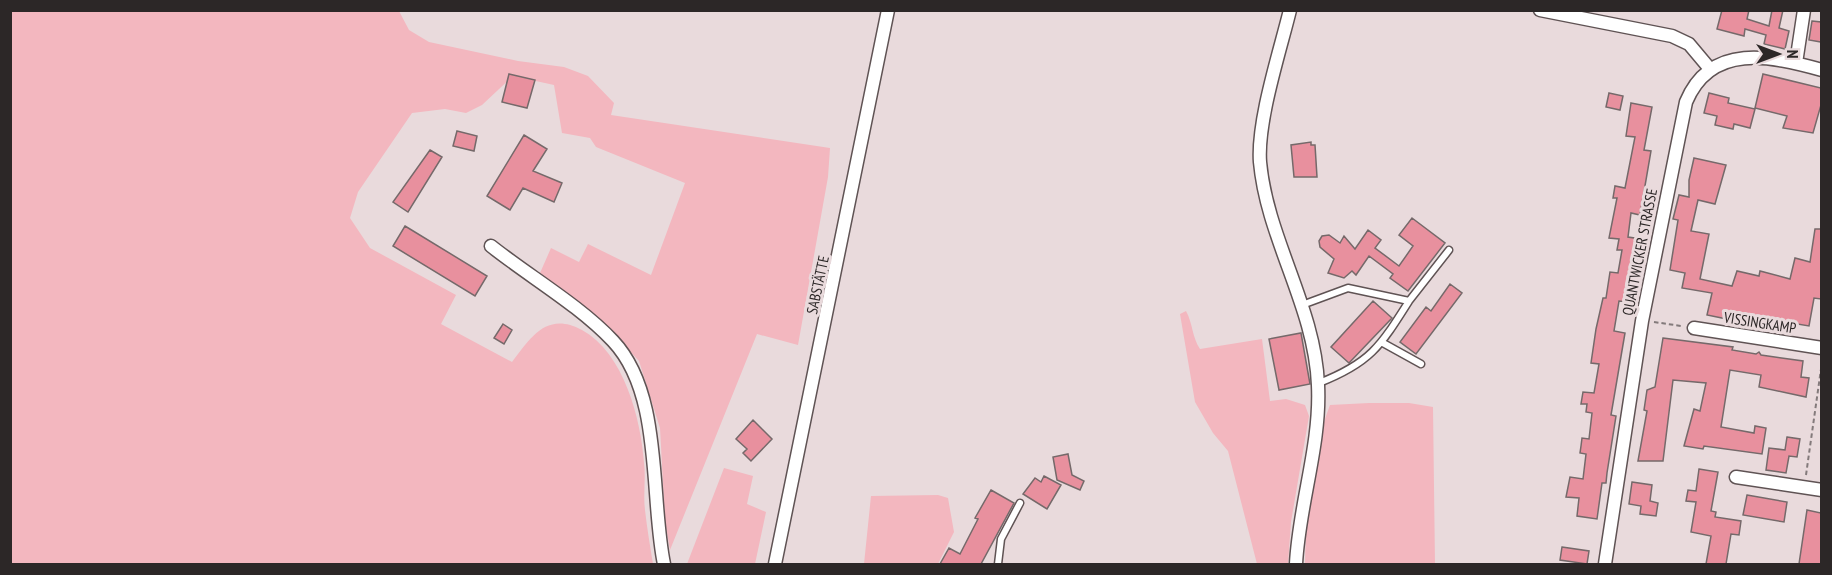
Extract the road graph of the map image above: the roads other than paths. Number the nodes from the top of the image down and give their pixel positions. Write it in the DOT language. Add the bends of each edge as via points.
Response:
graph roads {
  1 [pos="888,10"];
  2 [pos="1290,10"];
  3 [pos="1540,10"];
  4 [pos="1804,10"];
  5 [pos="1796,63"];
  6 [pos="1710,69"];
  7 [pos="1821,70"];
  8 [pos="491,246"];
  9 [pos="1449,250"];
  10 [pos="1409,301"];
  11 [pos="1302,305"];
  12 [pos="1694,328"];
  13 [pos="1383,343"];
  14 [pos="1821,348"];
  15 [pos="1421,364"];
  16 [pos="1318,383"];
  17 [pos="1736,477"];
  18 [pos="1821,490"];
  19 [pos="1020,503"];
  20 [pos="664,564"];
  21 [pos="775,564"];
  22 [pos="998,564"];
  23 [pos="1296,564"];
  24 [pos="1605,564"];
  1 -- 21 [label="street, SABSTÄTTE"];
  2 -- 11 [label="street" via="1266,106 1260,159 1266,197"];
  3 -- 6 [label="street" via="1672,36 1695,49"];
  4 -- 5 [label="street"];
  5 -- 6 [label="street, QUANTWICKER STRASSE" via="1739,59"];
  5 -- 7 [label="street, QUANTWICKER STRASSE"];
  6 -- 24 [label="street, QUANTWICKER STRASSE" via="1692,86 1686,102 1642,321"];
  8 -- 20 [label="street" via="614,341 632,368 649,434"];
  9 -- 10 [label="lane"];
  10 -- 11 [label="lane" via="1348,288"];
  10 -- 13 [label="lane"];
  11 -- 16 [label="street"];
  12 -- 14 [label="street, VISSINGKAMP"];
  13 -- 15 [label="lane"];
  13 -- 16 [label="lane" via="1351,371"];
  16 -- 23 [label="street" via="1318,413"];
  17 -- 18 [label="street"];
  19 -- 22 [label="lane" via="1001,539"];
}
